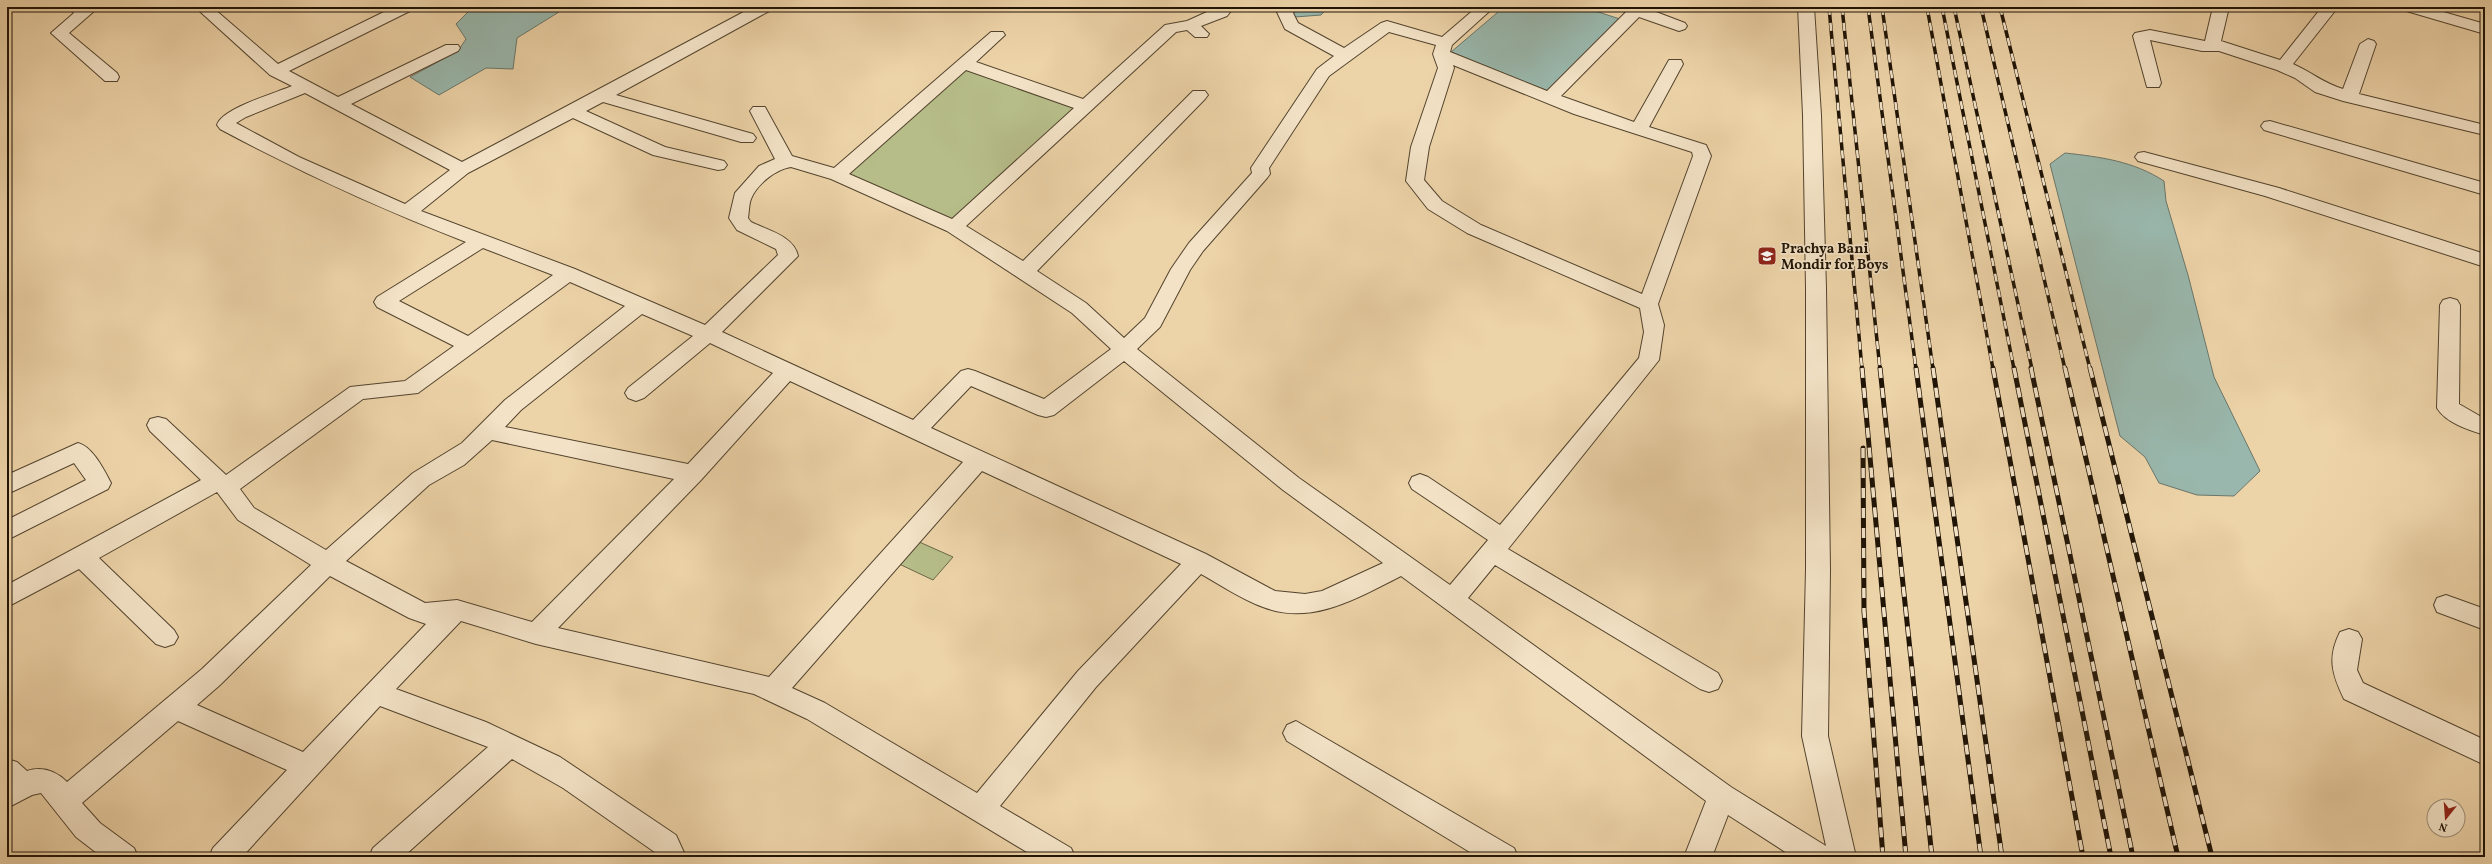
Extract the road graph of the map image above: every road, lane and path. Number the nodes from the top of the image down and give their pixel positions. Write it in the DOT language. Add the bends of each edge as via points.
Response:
graph roads {
  1 [pos="75,7"];
  2 [pos="203,7"];
  3 [pos="406,7"];
  4 [pos="765,7"];
  5 [pos="1226,7"];
  6 [pos="1290,7"];
  7 [pos="1486,7"];
  8 [pos="1806,7"];
  9 [pos="2221,7"];
  10 [pos="2330,7"];
  11 [pos="2409,7"];
  12 [pos="1631,9"];
  13 [pos="1679,26"];
  14 [pos="2485,28"];
  15 [pos="997,35"];
  16 [pos="2368,44"];
  17 [pos="2212,45"];
  18 [pos="452,48"];
  19 [pos="1443,49"];
  20 [pos="1345,55"];
  21 [pos="964,64"];
  22 [pos="1675,64"];
  23 [pos="2283,66"];
  24 [pos="276,71"];
  25 [pos="111,77"];
  26 [pos="2153,83"];
  27 [pos="306,87"];
  28 [pos="1199,95"];
  29 [pos="601,96"];
  30 [pos="1551,97"];
  31 [pos="2349,97"];
  32 [pos="337,104"];
  33 [pos="1086,106"];
  34 [pos="759,111"];
  35 [pos="573,112"];
  36 [pos="2270,126"];
  37 [pos="1639,129"];
  38 [pos="2485,130"];
  39 [pos="747,138"];
  40 [pos="2144,157"];
  41 [pos="786,162"];
  42 [pos="718,165"];
  43 [pos="462,169"];
  44 [pos="837,175"];
  45 [pos="2485,189"];
  46 [pos="407,212"];
  47 [pos="954,227"];
  48 [pos="482,240"];
  49 [pos="2485,261"];
  50 [pos="1025,271"];
  51 [pos="568,274"];
  52 [pos="1648,304"];
  53 [pos="640,305"];
  54 [pos="2450,305"];
  55 [pos="708,334"];
  56 [pos="470,345"];
  57 [pos="1124,350"];
  58 [pos="788,370"];
  59 [pos="636,393"];
  60 [pos="158,425"];
  61 [pos="2485,427"];
  62 [pos="916,430"];
  63 [pos="487,431"];
  64 [pos="979,459"];
  65 [pos="693,474"];
  66 [pos="1420,483"];
  67 [pos="222,484"];
  68 [pos="7,485"];
  69 [pos="7,531"];
  70 [pos="1499,546"];
  71 [pos="82,557"];
  72 [pos="1198,561"];
  73 [pos="328,563"];
  74 [pos="1402,564"];
  75 [pos="7,596"];
  76 [pos="1453,599"];
  77 [pos="2446,605"];
  78 [pos="457,610"];
  79 [pos="2485,620"];
  80 [pos="536,634"];
  81 [pos="165,637"];
  82 [pos="2349,639"];
  83 [pos="1709,681"];
  84 [pos="773,691"];
  85 [pos="375,693"];
  86 [pos="175,707"];
  87 [pos="1296,733"];
  88 [pos="509,745"];
  89 [pos="2485,753"];
  90 [pos="307,766"];
  91 [pos="12,784"];
  92 [pos="1721,796"];
  93 [pos="66,800"];
  94 [pos="981,809"];
  95 [pos="1500,856"];
  96 [pos="124,857"];
  97 [pos="224,857"];
  98 [pos="383,857"];
  99 [pos="672,857"];
  100 [pos="1062,857"];
  101 [pos="1698,857"];
  102 [pos="1818,857"];
  103 [pos="1842,857"];
  1 -- 25 [label="street" via="84,12 59,33"];
  2 -- 24 [label="street"];
  3 -- 24 [label="street"];
  4 -- 29 [label="street"];
  5 -- 33 [label="street" via="1195,29 1170,28"];
  6 -- 20 [label="street" via="1285,12 1291,26"];
  7 -- 19 [label="street"];
  8 -- 103 [label="street" via="1812,115 1816,288 1818,569 1815,736"];
  9 -- 17 [label="street"];
  10 -- 23 [label="street"];
  11 -- 14 [label="street"];
  12 -- 13 [label="street"];
  12 -- 30 [label="street"];
  15 -- 21 [label="street"];
  16 -- 31 [label="street"];
  17 -- 23 [label="street"];
  17 -- 26 [label="street" via="2202,46 2150,35 2140,36"];
  18 -- 32 [label="street"];
  19 -- 20 [label="street" via="1387,26"];
  19 -- 30 [label="street"];
  19 -- 52 [label="street" via="1446,68 1420,147 1415,181 1435,205 1474,229"];
  20 -- 57 [label="street" via="1323,73 1260,168 1260,174 1196,246 1153,322"];
  21 -- 33 [label="street"];
  21 -- 44 [label="street"];
  22 -- 37 [label="street"];
  23 -- 31 [label="street" via="2301,74 2321,88"];
  24 -- 27 [label="street"];
  27 -- 32 [label="street"];
  27 -- 46 [label="street" via="240,113 227,121 226,125 293,161"];
  28 -- 50 [label="street"];
  29 -- 35 [label="street"];
  29 -- 39 [label="street"];
  30 -- 37 [label="street" via="1580,110"];
  31 -- 38 [label="street"];
  32 -- 43 [label="street"];
  33 -- 47 [label="street"];
  34 -- 41 [label="street"];
  35 -- 42 [label="street" via="659,151"];
  35 -- 43 [label="street"];
  36 -- 45 [label="street"];
  37 -- 52 [label="street" via="1697,147 1702,156"];
  40 -- 49 [label="street" via="2272,192"];
  41 -- 44 [label="street" via="800,163"];
  41 -- 55 [label="street" via="765,170 742,197 738,218 744,226 783,245 788,250 788,256"];
  43 -- 46 [label="street"];
  44 -- 47 [label="street"];
  46 -- 48 [label="street"];
  47 -- 50 [label="street"];
  48 -- 51 [label="street"];
  48 -- 56 [label="street" via="384,302"];
  50 -- 57 [label="street" via="1079,308"];
  51 -- 53 [label="street"];
  51 -- 56 [label="street"];
  52 -- 70 [label="street" via="1653,314 1654,339 1649,360"];
  53 -- 55 [label="street"];
  53 -- 63 [label="street" via="513,405"];
  54 -- 61 [label="street" via="2448,408"];
  55 -- 58 [label="street"];
  55 -- 59 [label="street"];
  56 -- 67 [label="street" via="410,388 358,392"];
  57 -- 62 [label="street" via="1046,409 968,376"];
  57 -- 74 [label="street" via="1291,484"];
  58 -- 62 [label="street"];
  58 -- 65 [label="street"];
  60 -- 67 [label="street"];
  62 -- 64 [label="street"];
  63 -- 65 [label="street"];
  63 -- 73 [label="street" via="456,459 421,479"];
  64 -- 72 [label="street"];
  64 -- 84 [label="street"];
  65 -- 80 [label="street"];
  66 -- 70 [label="street"];
  67 -- 71 [label="street"];
  67 -- 73 [label="street" via="246,514"];
  68 -- 69 [label="street" via="78,451 100,482"];
  70 -- 76 [label="street"];
  70 -- 83 [label="street"];
  71 -- 75 [label="street"];
  71 -- 81 [label="street"];
  72 -- 74 [label="street" via="1271,600 1307,605 1334,597"];
  72 -- 94 [label="street" via="1087,679"];
  73 -- 78 [label="street" via="418,611 428,614"];
  73 -- 86 [label="street" via="211,677"];
  74 -- 76 [label="street"];
  76 -- 92 [label="street"];
  77 -- 79 [label="street"];
  78 -- 80 [label="street"];
  78 -- 85 [label="street"];
  80 -- 84 [label="street" via="758,684"];
  82 -- 89 [label="street" via="2344,670 2353,691"];
  84 -- 94 [label="street" via="816,711"];
  85 -- 88 [label="street" via="433,712"];
  85 -- 90 [label="street"];
  86 -- 90 [label="street"];
  86 -- 93 [label="street"];
  87 -- 95 [label="street"];
  88 -- 98 [label="street"];
  88 -- 99 [label="street" via="572,779 666,844"];
  90 -- 97 [label="street"];
  91 -- 93 [label="street" via="35,779 47,781"];
  92 -- 101 [label="street"];
  92 -- 102 [label="street"];
  93 -- 96 [label="street" via="81,823"];
  94 -- 100 [label="street"];
}
